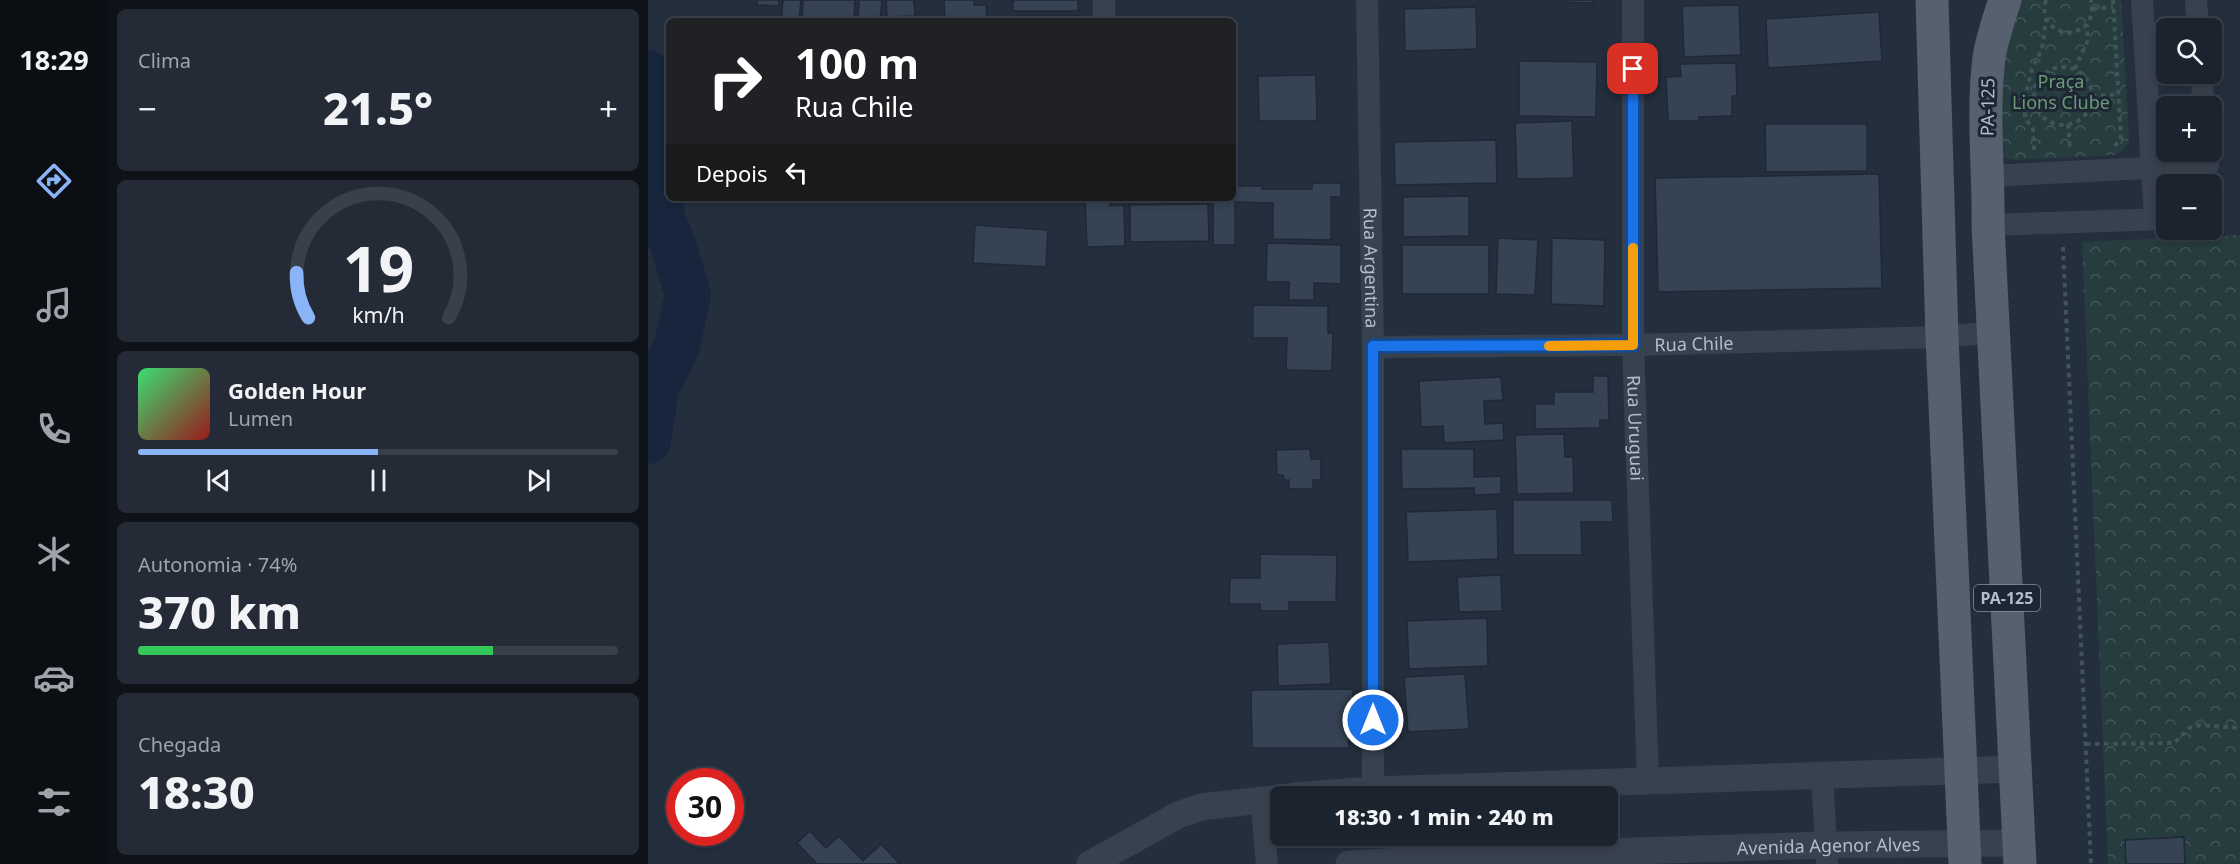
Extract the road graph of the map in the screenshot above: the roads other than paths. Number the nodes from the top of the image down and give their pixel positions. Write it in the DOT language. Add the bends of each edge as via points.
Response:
graph roads {
  1 [pos="1104,0"];
  2 [pos="1367,0"];
  3 [pos="1633,0"];
  4 [pos="1932,0"];
  5 [pos="2005,0"];
  6 [pos="2142,0"];
  7 [pos="2196,0"];
  8 [pos="1104,18"];
  9 [pos="2197,18"];
  10 [pos="2208,167"];
  11 [pos="2150,169"];
  12 [pos="1989,176"];
  13 [pos="2156,199"];
  14 [pos="2156,219"];
  15 [pos="1988,225"];
  16 [pos="1994,332"];
  17 [pos="1942,337"];
  18 [pos="1633,345"];
  19 [pos="1373,346"];
  20 [pos="2015,769"];
  21 [pos="1962,772"];
  22 [pos="1822,776"];
  23 [pos="1648,782"];
  24 [pos="1373,786"];
  25 [pos="1597,786"];
  26 [pos="1270,798"];
  27 [pos="1270,814"];
  28 [pos="1540,852"];
  29 [pos="2020,853"];
  30 [pos="1827,854"];
  31 [pos="1965,854"];
  32 [pos="1090,864"];
  33 [pos="1267,864"];
  34 [pos="1348,864"];
  1 -- 8 [label="street"];
  2 -- 19 [label="street, Rua Argentina"];
  3 -- 18 [label="street, Rua Uruguai"];
  4 -- 17 [label="main road, PA-125"];
  5 -- 12 [label="main road, PA-125 / PA-125" via="1989,57 1985,108"];
  6 -- 11 [label="street"];
  7 -- 9 [label="street"];
  10 -- 11 [label="street"];
  11 -- 12 [label="street"];
  11 -- 13 [label="street"];
  12 -- 15 [label="main road, PA-125 / PA-125"];
  14 -- 15 [label="street"];
  15 -- 16 [label="main road, PA-125 / PA-125"];
  16 -- 17 [label="street, Rua Chile"];
  16 -- 20 [label="main road, PA-125 / PA-125"];
  17 -- 18 [label="street, Rua Chile"];
  17 -- 21 [label="main road, PA-125"];
  18 -- 19 [label="street, Rua Chile"];
  18 -- 23 [label="street, Rua Uruguai"];
  19 -- 24 [label="street, Rua Argentina"];
  20 -- 21 [label="street"];
  20 -- 29 [label="main road, PA-125 / PA-125"];
  21 -- 22 [label="street"];
  21 -- 31 [label="main road, PA-125"];
  22 -- 23 [label="street"];
  22 -- 30 [label="street"];
  23 -- 25 [label="street"];
  26 -- 32 [label="street" via="1201,807 1178,815"];
  27 -- 33 [label="street"];
  28 -- 30 [label="street, Avenida Agenor Alves"];
  28 -- 34 [label="street, Avenida Agenor Alves"];
  29 -- 31 [label="street, Avenida Agenor Alves"];
  30 -- 31 [label="street, Avenida Agenor Alves"];
}
